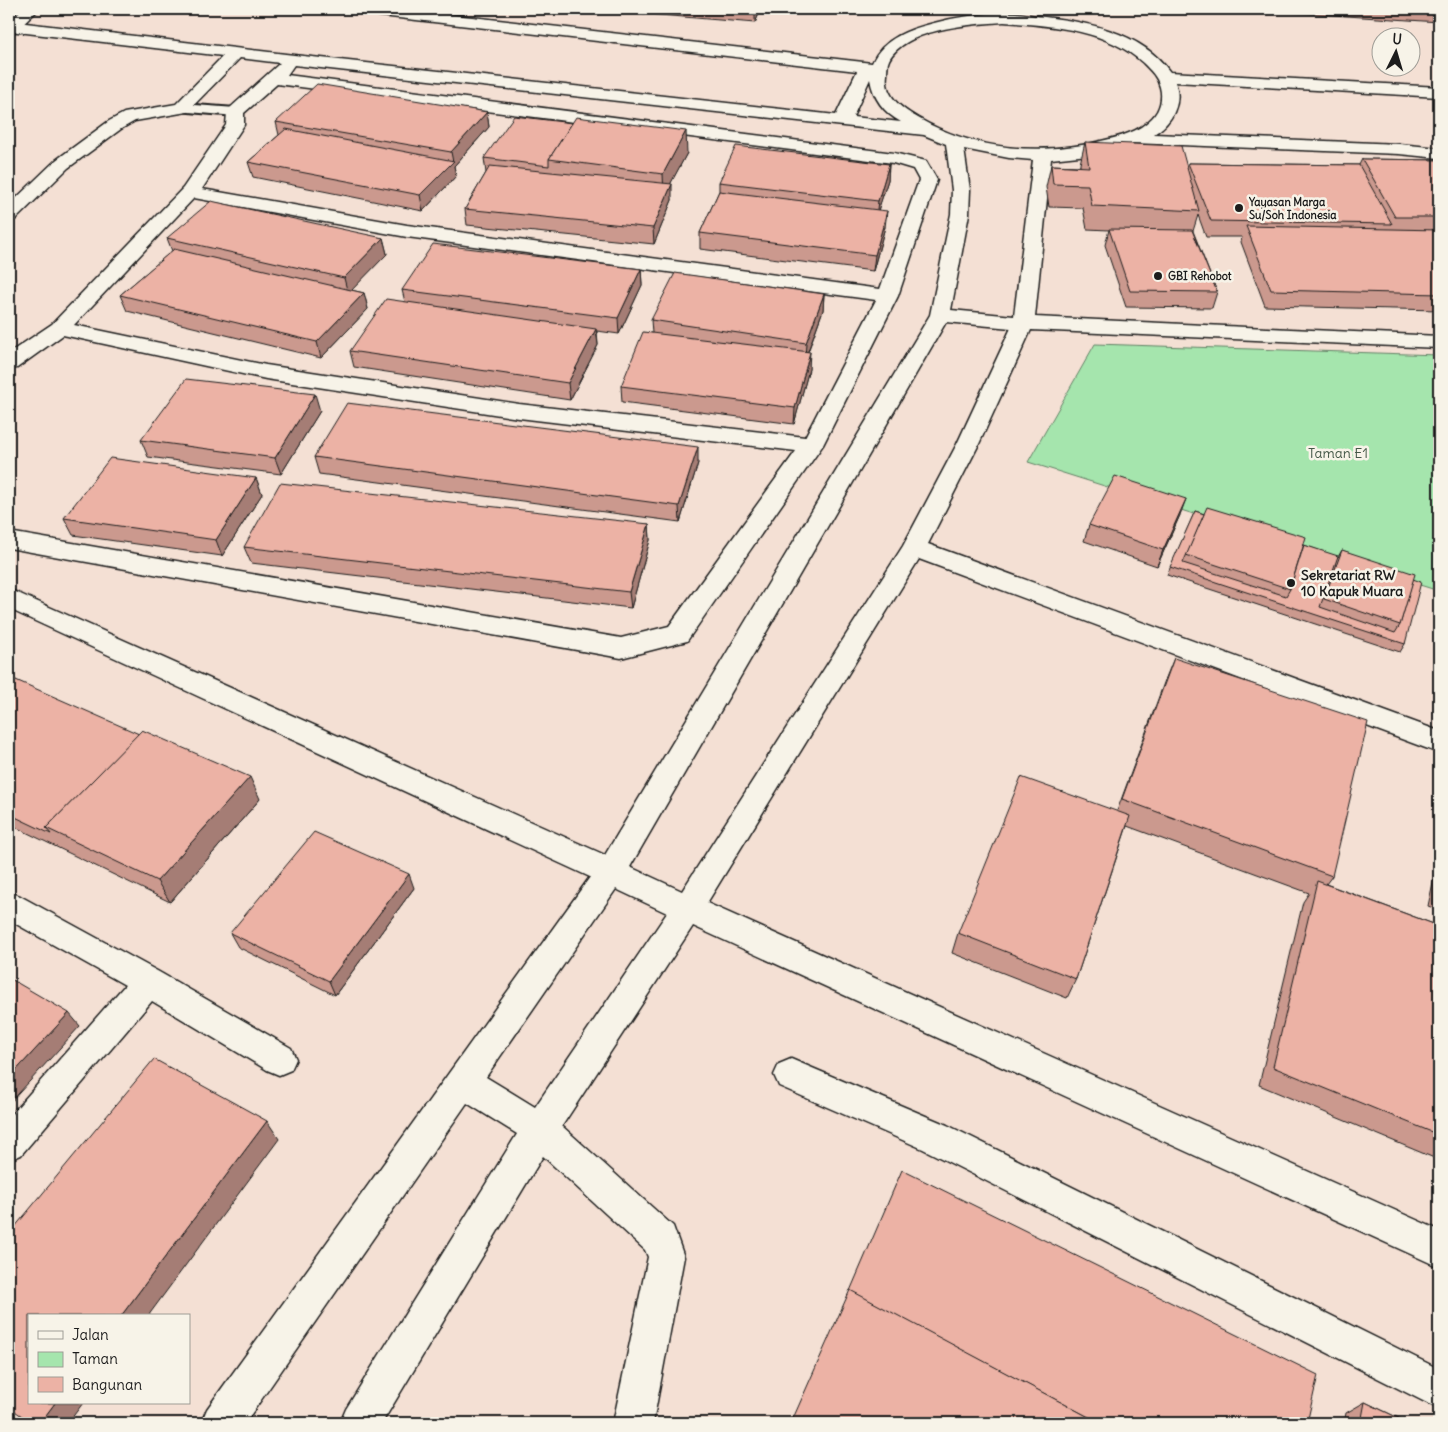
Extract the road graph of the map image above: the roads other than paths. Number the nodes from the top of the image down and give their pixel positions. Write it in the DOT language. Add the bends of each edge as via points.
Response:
graph roads {
  1 [pos="31,9"];
  2 [pos="364,9"];
  3 [pos="1005,13"];
  4 [pos="1059,15"];
  5 [pos="10,27"];
  6 [pos="236,53"];
  7 [pos="294,60"];
  8 [pos="872,67"];
  9 [pos="1166,77"];
  10 [pos="273,78"];
  11 [pos="1439,92"];
  12 [pos="181,108"];
  13 [pos="236,112"];
  14 [pos="843,119"];
  15 [pos="926,130"];
  16 [pos="1133,138"];
  17 [pos="954,140"];
  18 [pos="1439,153"];
  19 [pos="1043,154"];
  20 [pos="190,192"];
  21 [pos="9,215"];
  22 [pos="888,296"];
  23 [pos="940,315"];
  24 [pos="1024,323"];
  25 [pos="59,328"];
  26 [pos="1439,342"];
  27 [pos="9,363"];
  28 [pos="812,445"];
  29 [pos="9,540"];
  30 [pos="914,548"];
  31 [pos="9,598"];
  32 [pos="1439,742"];
  33 [pos="611,872"];
  34 [pos="9,905"];
  35 [pos="687,909"];
  36 [pos="148,982"];
  37 [pos="279,1060"];
  38 [pos="791,1075"];
  39 [pos="464,1082"];
  40 [pos="540,1129"];
  41 [pos="9,1144"];
  42 [pos="1439,1249"];
  43 [pos="1439,1390"];
  44 [pos="221,1423"];
  45 [pos="360,1423"];
  46 [pos="633,1423"];
  1 -- 5 [label="street"];
  2 -- 8 [label="street"];
  3 -- 4 [label="street"];
  3 -- 8 [label="street" via="919,30 891,47"];
  4 -- 9 [label="street" via="1126,44 1150,59"];
  5 -- 6 [label="street"];
  6 -- 7 [label="street"];
  6 -- 12 [label="street"];
  7 -- 10 [label="street"];
  7 -- 14 [label="street"];
  8 -- 14 [label="street"];
  8 -- 15 [label="street" via="879,89 895,111"];
  9 -- 11 [label="street"];
  9 -- 16 [label="street" via="1171,94 1167,110 1154,125"];
  10 -- 13 [label="street"];
  10 -- 22 [label="street" via="894,158 920,165 928,180"];
  12 -- 13 [label="lane"];
  12 -- 21 [label="street" via="130,117 115,125 62,164"];
  13 -- 20 [label="street" via="235,125"];
  14 -- 15 [label="street"];
  15 -- 17 [label="street"];
  16 -- 18 [label="street" via="1389,148"];
  16 -- 19 [label="street" via="1092,150"];
  17 -- 19 [label="street" via="997,150"];
  17 -- 23 [label="street" via="961,190 960,214"];
  19 -- 24 [label="street"];
  20 -- 22 [label="street" via="407,231"];
  20 -- 25 [label="street"];
  22 -- 28 [label="street"];
  23 -- 24 [label="street"];
  23 -- 33 [label="street"];
  24 -- 26 [label="street"];
  24 -- 30 [label="street" via="968,444"];
  25 -- 27 [label="street"];
  25 -- 28 [label="street" via="276,373 519,411"];
  28 -- 29 [label="street" via="678,634 621,648"];
  30 -- 32 [label="street"];
  30 -- 35 [label="street"];
  31 -- 33 [label="street"];
  33 -- 35 [label="street"];
  33 -- 39 [label="street"];
  34 -- 36 [label="street"];
  35 -- 40 [label="street"];
  35 -- 42 [label="street"];
  36 -- 37 [label="street"];
  36 -- 41 [label="street"];
  38 -- 43 [label="street" via="935,1137"];
  39 -- 40 [label="street"];
  39 -- 44 [label="street"];
  40 -- 45 [label="street"];
  40 -- 46 [label="street" via="660,1239 666,1257"];
}
